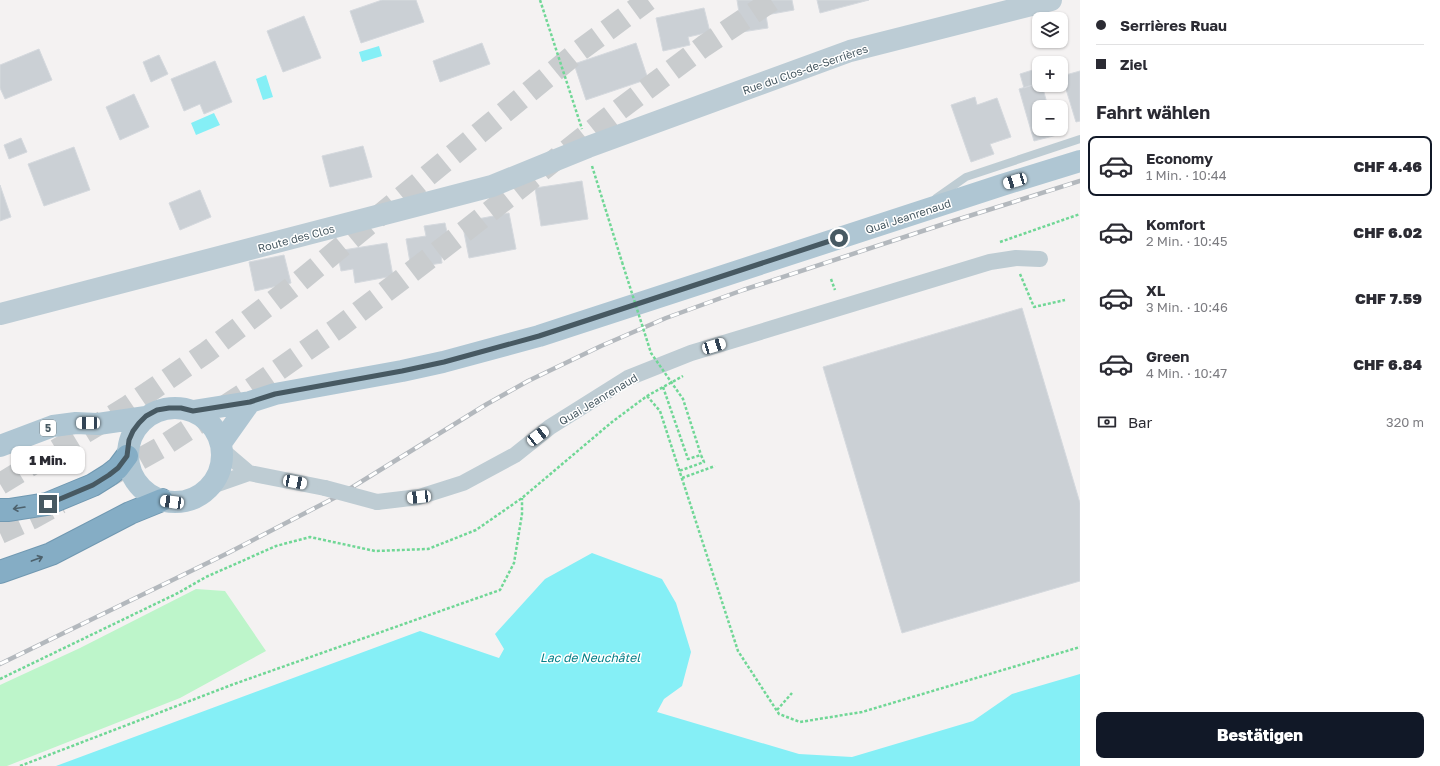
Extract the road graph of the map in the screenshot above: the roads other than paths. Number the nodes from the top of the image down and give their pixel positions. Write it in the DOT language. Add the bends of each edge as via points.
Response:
graph roads {
  1 [pos="1051,0"];
  2 [pos="1080,140"];
  3 [pos="590,157"];
  4 [pos="1080,161"];
  5 [pos="914,214"];
  6 [pos="1040,259"];
  7 [pos="0,314"];
  8 [pos="250,402"];
  9 [pos="193,411"];
  10 [pos="146,416"];
  11 [pos="98,424"];
  12 [pos="0,446"];
  13 [pos="221,446"];
  14 [pos="127,453"];
  15 [pos="249,473"];
  16 [pos="210,486"];
  17 [pos="162,500"];
  18 [pos="0,510"];
  19 [pos="0,572"];
  1 -- 3 [label="street, Rue du Clos-de-Serrières" via="850,51"];
  2 -- 5 [label="lane" via="966,176"];
  3 -- 7 [label="street, Route des Clos" via="492,186"];
  4 -- 5 [label="main road, Quai Jeanrenaud"];
  5 -- 8 [label="main road, Quai Jeanrenaud" via="492,350 402,371 275,394"];
  6 -- 15 [label="street, Quai Jeanrenaud, bridge" via="1016,258 990,262 684,356 628,378 550,427 515,455 463,483 419,497 377,502 325,488"];
  8 -- 9 [label="main road, Quai Jeanrenaud"];
  8 -- 13 [label="main road"];
  9 -- 10 [label="main road" via="169,408 157,410"];
  9 -- 13 [label="main road" via="213,427"];
  10 -- 11 [label="main road, 5"];
  10 -- 14 [label="main road" via="133,431"];
  11 -- 12 [label="main road, 5" via="53,426"];
  11 -- 14 [label="main road"];
  13 -- 15 [label="street"];
  13 -- 16 [label="main road" via="220,469"];
  14 -- 17 [label="main road" via="130,471 137,484 148,494"];
  14 -- 18 [label="highway, one-way" via="118,468 93,485 48,504"];
  15 -- 16 [label="street"];
  16 -- 17 [label="main road" via="192,499 172,502"];
  19 -- 17 [label="highway, one-way" via="51,554 130,513"];
}
